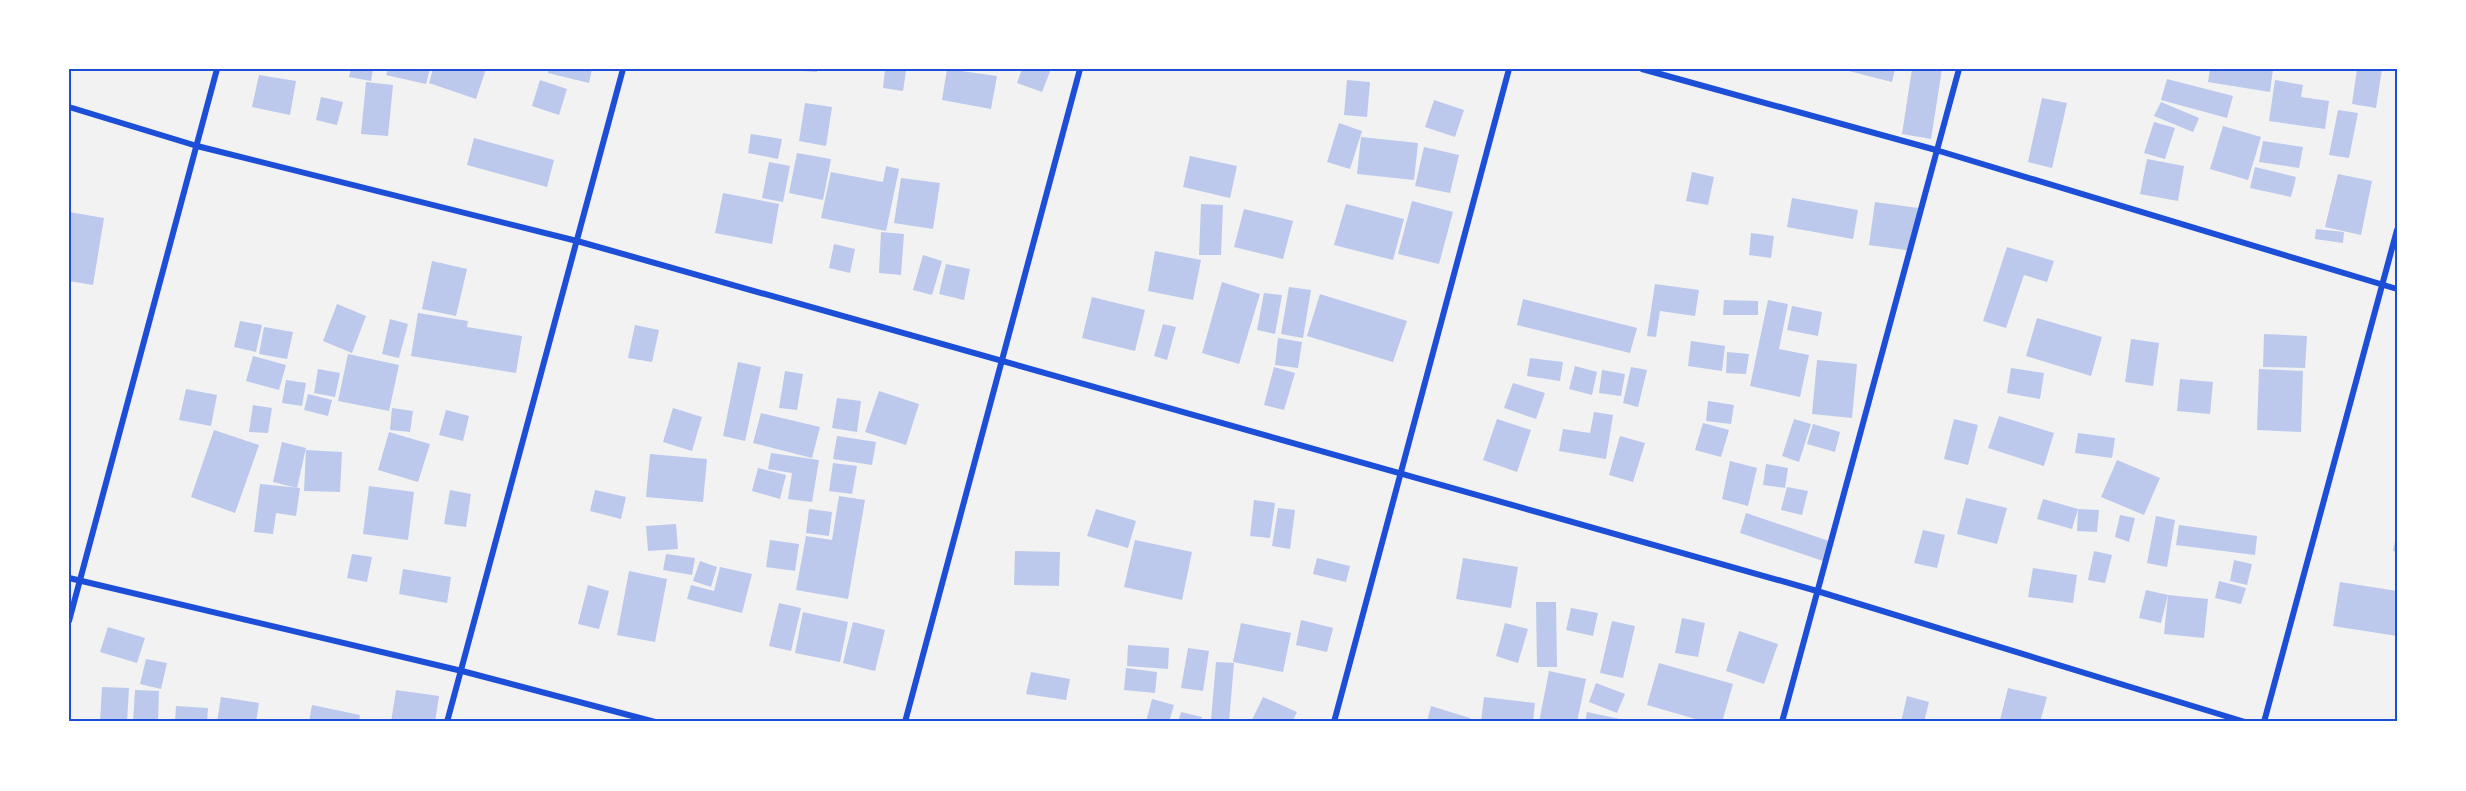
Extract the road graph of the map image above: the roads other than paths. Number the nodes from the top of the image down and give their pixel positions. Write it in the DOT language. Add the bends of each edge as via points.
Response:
graph roads {
  1 [pos="217,69"];
  2 [pos="623,69"];
  3 [pos="1080,69"];
  4 [pos="1509,69"];
  5 [pos="1642,69"];
  6 [pos="1959,69"];
  7 [pos="69,107"];
  8 [pos="197,146"];
  9 [pos="1936,150"];
  10 [pos="2397,230"];
  11 [pos="577,241"];
  12 [pos="2381,285"];
  13 [pos="2397,289"];
  14 [pos="1002,361"];
  15 [pos="1400,473"];
  16 [pos="69,578"];
  17 [pos="81,581"];
  18 [pos="1817,591"];
  19 [pos="69,621"];
  20 [pos="462,670"];
  21 [pos="447,722"];
  22 [pos="656,722"];
  23 [pos="905,722"];
  24 [pos="1334,722"];
  25 [pos="1782,722"];
  26 [pos="2245,722"];
  27 [pos="2264,722"];
  1 -- 8 [label="street"];
  2 -- 11 [label="street"];
  3 -- 14 [label="street"];
  4 -- 15 [label="street"];
  5 -- 9 [label="street"];
  6 -- 9 [label="street"];
  7 -- 8 [label="street"];
  8 -- 11 [label="street"];
  8 -- 17 [label="street"];
  9 -- 12 [label="street"];
  9 -- 18 [label="street"];
  10 -- 12 [label="street"];
  11 -- 14 [label="street"];
  11 -- 20 [label="street"];
  12 -- 13 [label="street"];
  12 -- 27 [label="street"];
  14 -- 15 [label="street"];
  14 -- 23 [label="street"];
  15 -- 18 [label="street"];
  15 -- 24 [label="street"];
  16 -- 17 [label="street"];
  17 -- 19 [label="street"];
  17 -- 20 [label="street"];
  18 -- 25 [label="street"];
  18 -- 26 [label="street"];
  20 -- 21 [label="street"];
  20 -- 22 [label="street"];
}
